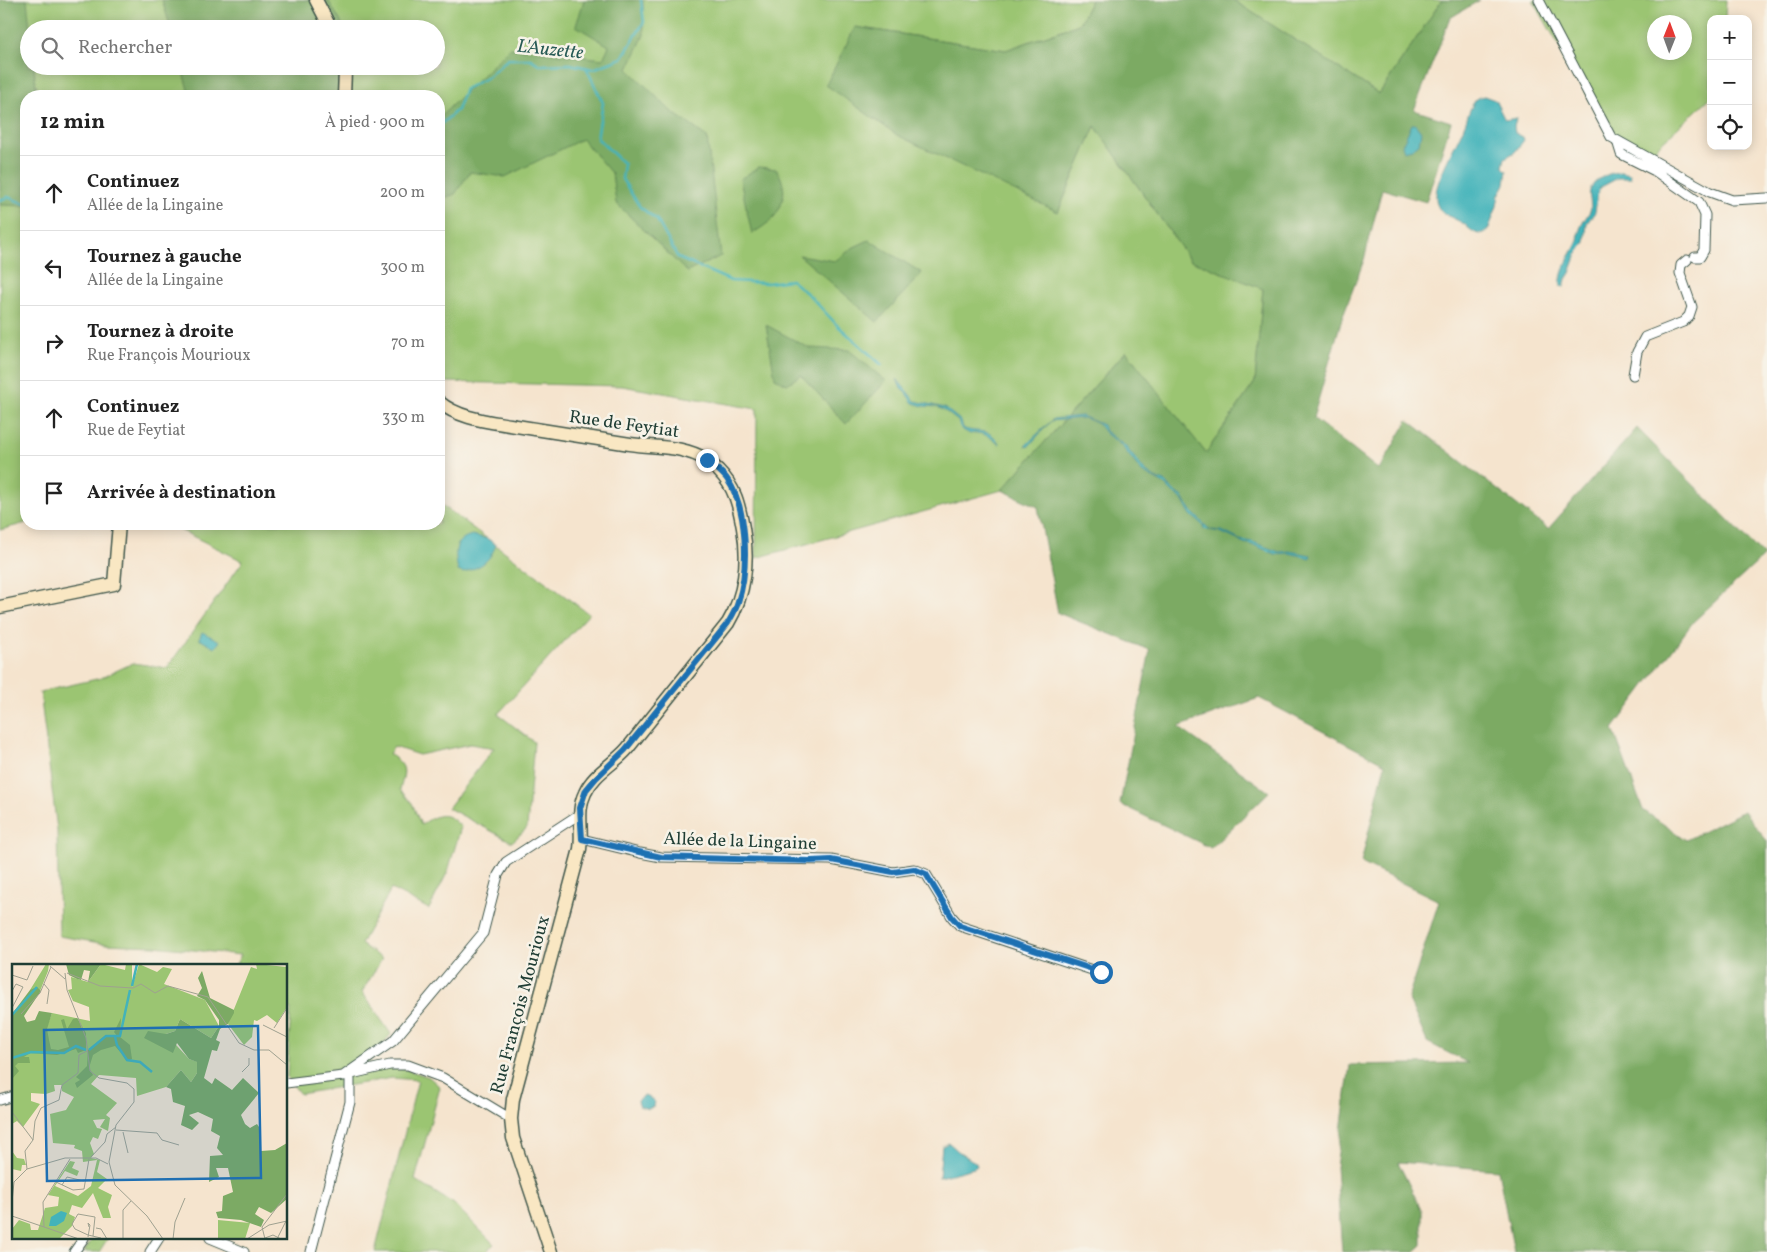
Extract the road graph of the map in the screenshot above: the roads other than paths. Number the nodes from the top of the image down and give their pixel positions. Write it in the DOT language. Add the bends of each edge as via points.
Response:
graph roads {
  1 [pos="316,0"];
  2 [pos="1539,0"];
  3 [pos="326,20"];
  4 [pos="345,75"];
  5 [pos="344,90"];
  6 [pos="1618,141"];
  7 [pos="1767,198"];
  8 [pos="1633,375"];
  9 [pos="445,407"];
  10 [pos="118,530"];
  11 [pos="0,607"];
  12 [pos="604,770"];
  13 [pos="580,815"];
  14 [pos="582,839"];
  15 [pos="1101,972"];
  16 [pos="346,1075"];
  17 [pos="288,1084"];
  18 [pos="512,1120"];
  19 [pos="83,1240"];
  20 [pos="158,1240"];
  21 [pos="215,1240"];
  22 [pos="74,1252"];
  23 [pos="150,1252"];
  24 [pos="244,1252"];
  25 [pos="311,1252"];
  26 [pos="551,1252"];
  1 -- 3 [label="street"];
  2 -- 6 [label="street" via="1611,137"];
  4 -- 5 [label="street"];
  6 -- 7 [label="street" via="1710,192 1732,200"];
  6 -- 8 [label="street" via="1621,154 1655,171 1699,202 1705,215 1704,250 1700,257 1680,265 1692,306 1689,316 1683,322 1645,337 1637,352"];
  9 -- 12 [label="street, Rue de Feytiat" via="476,420 676,448 707,460 727,479 738,500 745,564 743,586 735,611 625,750"];
  10 -- 11 [label="street" via="114,584"];
  12 -- 13 [label="street, Rue François Mourioux" via="586,790"];
  13 -- 14 [label="street, Rue François Mourioux"];
  13 -- 16 [label="street" via="506,862 498,876 483,934 393,1041"];
  14 -- 15 [label="street, Allée de la Lingaine" via="661,857 831,860 893,872 914,869 926,874 960,926"];
  14 -- 18 [label="street, Rue François Mourioux" via="513,1099"];
  16 -- 17 [label="street"];
  16 -- 18 [label="street" via="390,1065 408,1066 443,1078"];
  16 -- 25 [label="street" via="350,1102"];
  18 -- 26 [label="street, Rue François Mourioux" via="513,1138"];
  19 -- 22 [label="street"];
  20 -- 23 [label="street"];
  21 -- 24 [label="street"];
}
